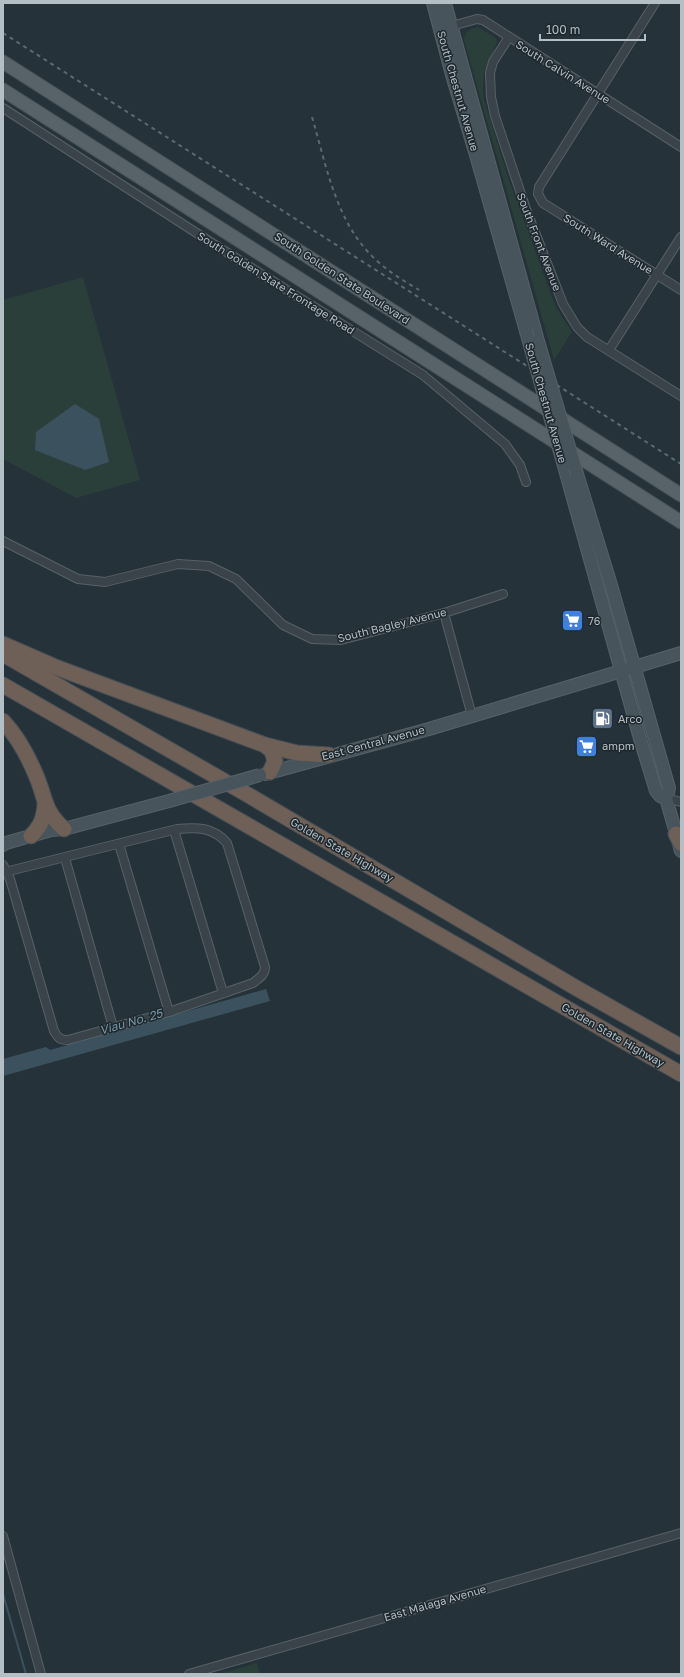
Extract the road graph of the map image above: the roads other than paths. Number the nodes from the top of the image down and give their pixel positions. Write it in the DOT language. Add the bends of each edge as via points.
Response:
graph roads {
  1 [pos="433,3"];
  2 [pos="445,3"];
  3 [pos="655,3"];
  4 [pos="446,27"];
  5 [pos="509,37"];
  6 [pos="3,62"];
  7 [pos="3,90"];
  8 [pos="598,94"];
  9 [pos="3,108"];
  10 [pos="681,146"];
  11 [pos="681,237"];
  12 [pos="658,275"];
  13 [pos="681,290"];
  14 [pos="609,350"];
  15 [pos="681,396"];
  16 [pos="526,482"];
  17 [pos="681,495"];
  18 [pos="681,522"];
  19 [pos="3,541"];
  20 [pos="503,594"];
  21 [pos="444,613"];
  22 [pos="3,644"];
  23 [pos="681,653"];
  24 [pos="3,654"];
  25 [pos="634,667"];
  26 [pos="621,671"];
  27 [pos="3,685"];
  28 [pos="472,716"];
  29 [pos="3,721"];
  30 [pos="264,744"];
  31 [pos="329,755"];
  32 [pos="265,774"];
  33 [pos="666,798"];
  34 [pos="681,802"];
  35 [pos="46,804"];
  36 [pos="64,829"];
  37 [pos="174,830"];
  38 [pos="31,836"];
  39 [pos="679,839"];
  40 [pos="119,844"];
  41 [pos="3,845"];
  42 [pos="3,849"];
  43 [pos="681,851"];
  44 [pos="65,858"];
  45 [pos="4,868"];
  46 [pos="223,993"];
  47 [pos="170,1012"];
  48 [pos="113,1027"];
  49 [pos="681,1047"];
  50 [pos="681,1074"];
  51 [pos="681,1533"];
  52 [pos="3,1536"];
  53 [pos="40,1674"];
  54 [pos="189,1674"];
  1 -- 4 [label="main road, South Chestnut Avenue"];
  2 -- 4 [label="main road, South Chestnut Avenue"];
  3 -- 8 [label="street"];
  4 -- 5 [label="street, South Calvin Avenue" via="477,19 483,20"];
  4 -- 25 [label="main road, South Chestnut Avenue, bridge"];
  4 -- 26 [label="main road, South Chestnut Avenue, bridge" via="452,74"];
  5 -- 8 [label="street, South Calvin Avenue"];
  5 -- 14 [label="street, South Front Avenue" via="493,62 489,84 506,152 544,258 570,316 587,337"];
  6 -- 17 [label="main road, South Golden State Boulevard"];
  7 -- 18 [label="main road, South Golden State Boulevard"];
  8 -- 10 [label="street, South Calvin Avenue"];
  8 -- 12 [label="street, South Ward Avenue" via="539,187 538,194 543,203"];
  9 -- 16 [label="street, South Golden State Frontage Road" via="423,375 505,444 520,465"];
  11 -- 12 [label="street"];
  12 -- 13 [label="street, South Ward Avenue"];
  12 -- 14 [label="street"];
  14 -- 15 [label="street, South Front Avenue"];
  19 -- 21 [label="street, South Bagley Avenue" via="78,579 105,582 178,564 208,566 236,579 283,625 312,639 341,640"];
  20 -- 21 [label="street, South Bagley Avenue"];
  21 -- 28 [label="street"];
  22 -- 30 [label="highway" via="58,668"];
  23 -- 25 [label="main road, East Central Avenue"];
  24 -- 49 [label="highway, Golden State Highway"];
  25 -- 26 [label="main road, East Central Avenue"];
  25 -- 33 [label="main road, South Chestnut Avenue" via="668,788"];
  26 -- 28 [label="main road, East Central Avenue"];
  26 -- 33 [label="main road, South Chestnut Avenue" via="656,791"];
  27 -- 50 [label="highway, Golden State Highway"];
  28 -- 31 [label="main road, East Central Avenue"];
  29 -- 35 [label="highway" via="14,733 36,774"];
  30 -- 31 [label="highway" via="297,753"];
  30 -- 32 [label="highway" via="272,751 275,761"];
  31 -- 32 [label="main road, East Central Avenue"];
  32 -- 36 [label="main road, East Central Avenue, bridge"];
  33 -- 34 [label="street"];
  33 -- 39 [label="main road, South Chestnut Avenue"];
  35 -- 36 [label="highway" via="51,816"];
  35 -- 38 [label="highway" via="44,820"];
  36 -- 38 [label="main road, East Central Avenue"];
  36 -- 42 [label="main road, East Central Avenue" via="51,837"];
  37 -- 40 [label="street"];
  37 -- 46 [label="street"];
  37 -- 46 [label="street" via="203,828 216,832 228,843 265,972 253,983"];
  38 -- 41 [label="main road, East Central Avenue"];
  39 -- 43 [label="main road, South Chestnut Avenue"];
  40 -- 44 [label="street"];
  40 -- 47 [label="street"];
  44 -- 45 [label="street"];
  44 -- 48 [label="street"];
  45 -- 48 [label="street" via="10,879 57,1037 68,1040"];
  46 -- 47 [label="street"];
  47 -- 48 [label="street"];
  51 -- 54 [label="street, East Malaga Avenue"];
  52 -- 53 [label="street"];
}
